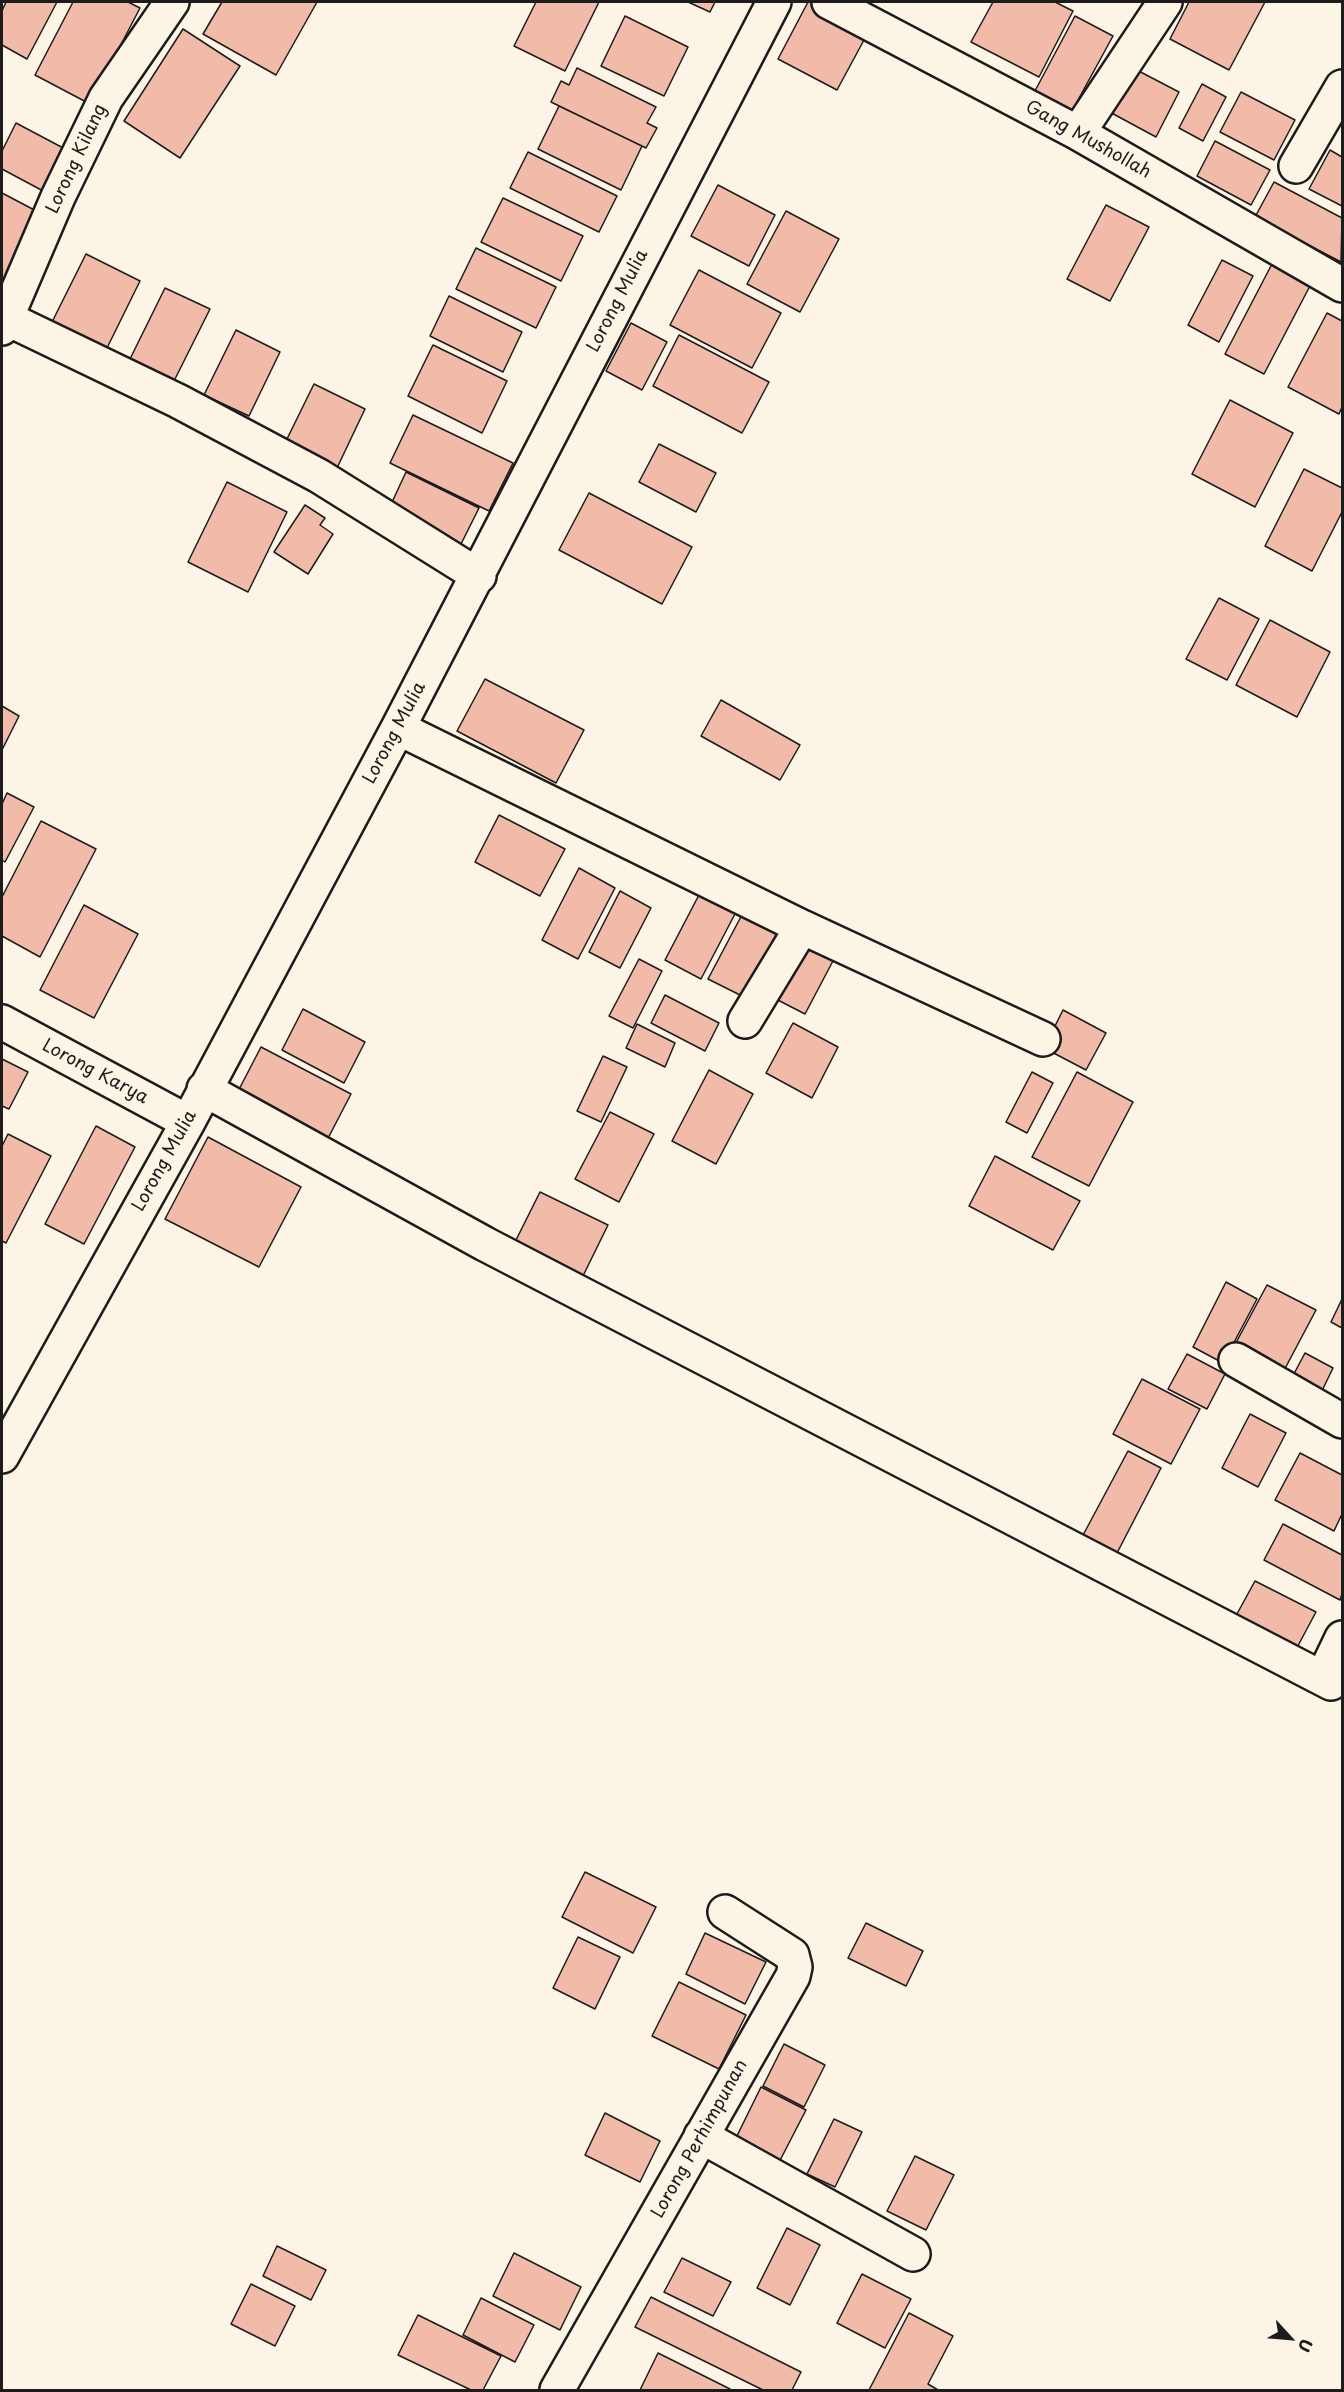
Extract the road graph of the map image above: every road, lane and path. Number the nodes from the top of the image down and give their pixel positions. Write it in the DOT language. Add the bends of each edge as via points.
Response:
graph roads {
  1 [pos="171,2"];
  2 [pos="774,2"];
  3 [pos="829,2"];
  4 [pos="1165,2"];
  5 [pos="1342,87"];
  6 [pos="1078,133"];
  7 [pos="1296,166"];
  8 [pos="1342,285"];
  9 [pos="4,323"];
  10 [pos="479,576"];
  11 [pos="398,728"];
  12 [pos="802,927"];
  13 [pos="745,1021"];
  14 [pos="2,1022"];
  15 [pos="1043,1039"];
  16 [pos="204,1089"];
  17 [pos="188,1122"];
  18 [pos="1236,1360"];
  19 [pos="1342,1421"];
  20 [pos="2,1456"];
  21 [pos="1342,1638"];
  22 [pos="725,1912"];
  23 [pos="701,2136"];
  24 [pos="913,2254"];
  25 [pos="557,2391"];
  1 -- 9 [label="street, Lorong Kilang" via="106,98"];
  2 -- 10 [label="street, Lorong Mulia"];
  3 -- 6 [label="street, Gang Mushollah"];
  4 -- 6 [label="street"];
  5 -- 7 [label="street"];
  6 -- 8 [label="street, Gang Mushollah"];
  9 -- 10 [label="street" via="178,401 319,476"];
  10 -- 11 [label="street, Lorong Mulia"];
  11 -- 12 [label="street"];
  11 -- 16 [label="street, Lorong Mulia"];
  12 -- 13 [label="street"];
  12 -- 15 [label="street"];
  14 -- 17 [label="street, Lorong Karya"];
  16 -- 17 [label="street, Lorong Mulia"];
  16 -- 21 [label="street" via="485,1244 1331,1683 1330,1663"];
  17 -- 20 [label="street, Lorong Mulia"];
  18 -- 19 [label="street"];
  22 -- 23 [label="street, Lorong Perhimpunan" via="792,1955 794,1976"];
  23 -- 24 [label="street"];
  23 -- 25 [label="street, Lorong Perhimpunan"];
}
